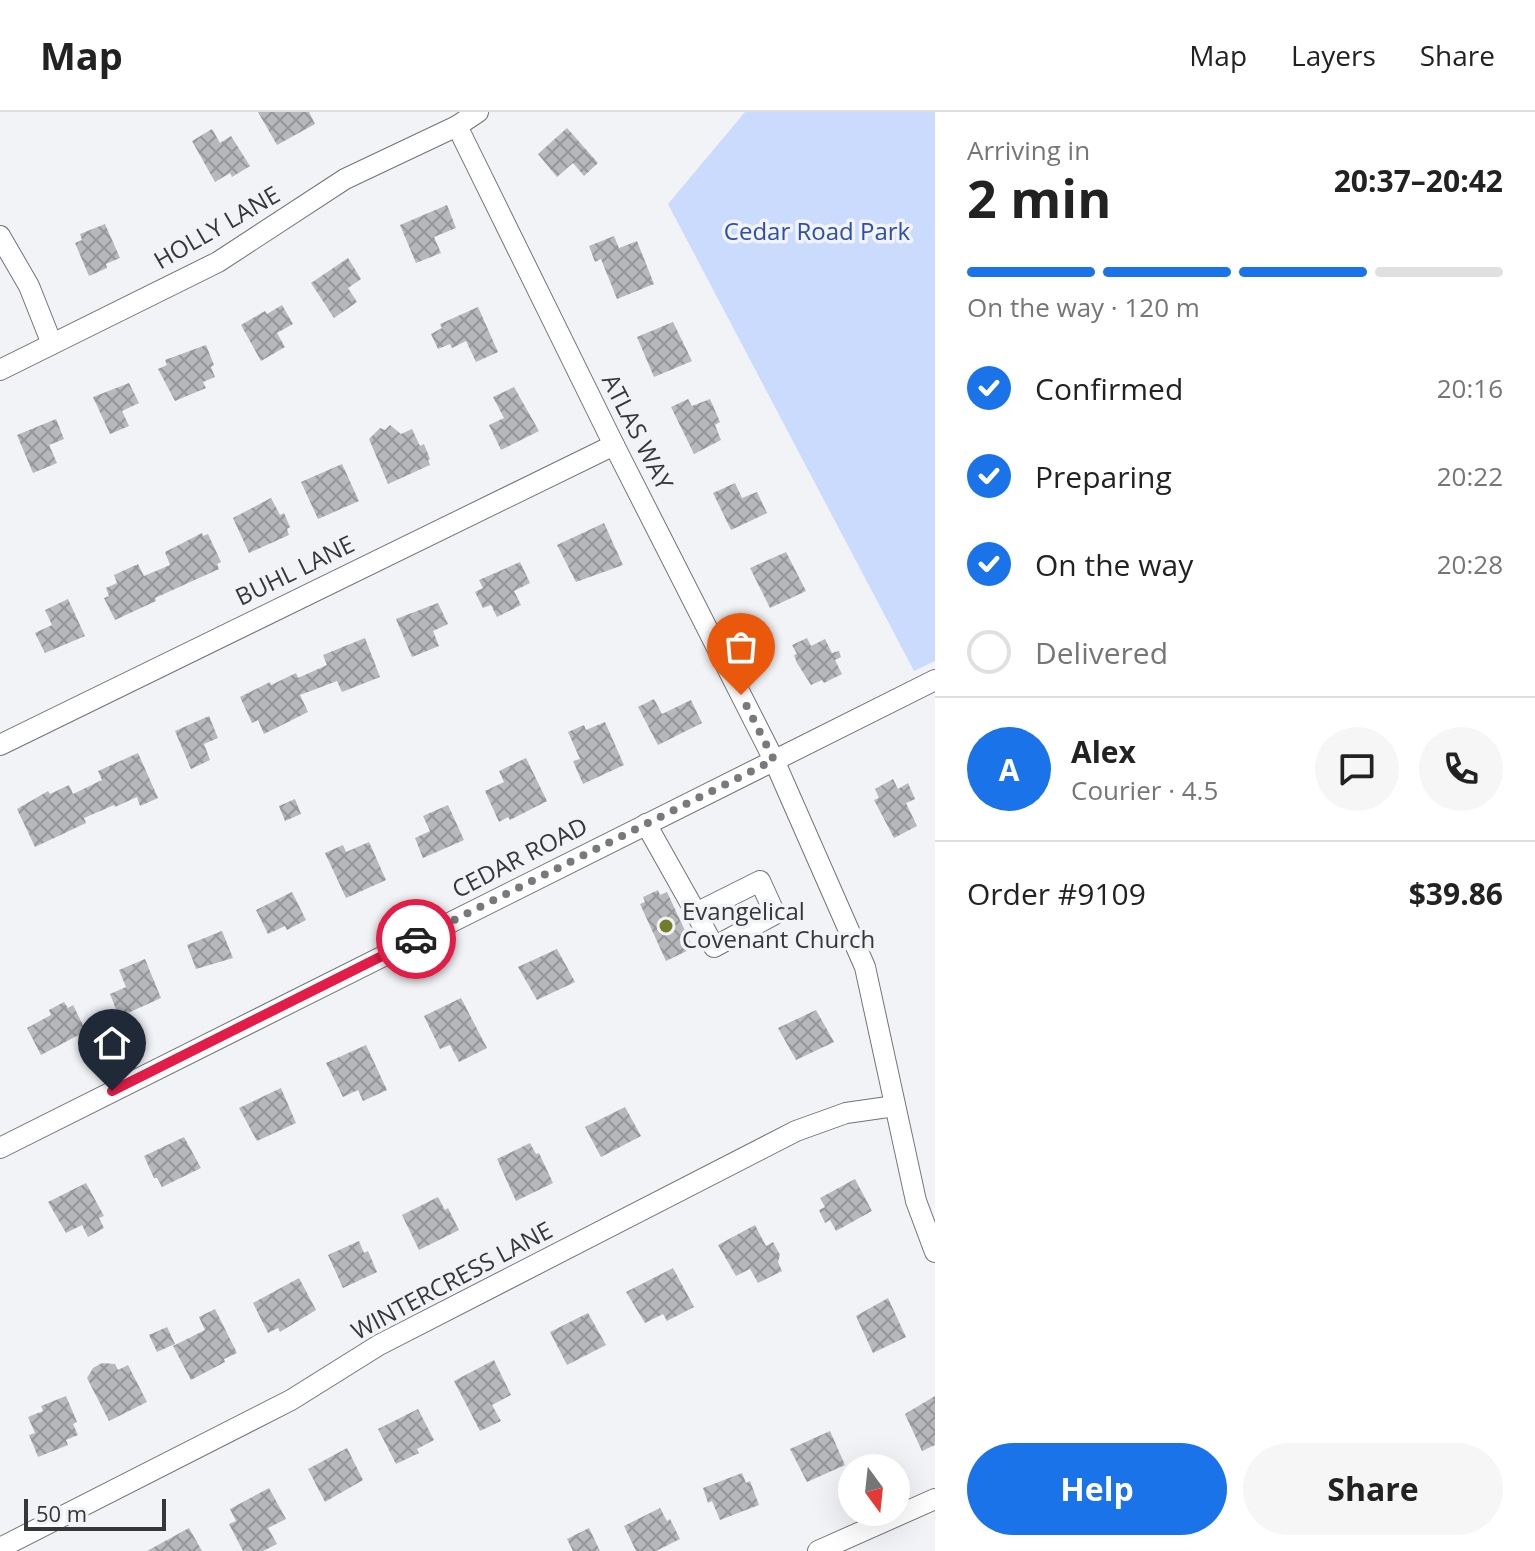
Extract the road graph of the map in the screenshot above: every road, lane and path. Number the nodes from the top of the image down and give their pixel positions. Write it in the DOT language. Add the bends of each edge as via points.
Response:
graph roads {
  1 [pos="478,112"];
  2 [pos="457,126"];
  3 [pos="0,236"];
  4 [pos="52,344"];
  5 [pos="0,370"];
  6 [pos="614,445"];
  7 [pos="935,680"];
  8 [pos="0,745"];
  9 [pos="774,760"];
  10 [pos="646,824"];
  11 [pos="696,913"];
  12 [pos="895,1106"];
  13 [pos="0,1148"];
  14 [pos="935,1252"];
  15 [pos="935,1499"];
  16 [pos="5,1548"];
  17 [pos="818,1551"];
  1 -- 2 [label="street, HOLLY LANE"];
  2 -- 4 [label="street, HOLLY LANE" via="345,179 218,262"];
  2 -- 6 [label="street, ATLAS WAY"];
  3 -- 4 [label="street" via="29,286"];
  4 -- 5 [label="street, HOLLY LANE"];
  6 -- 8 [label="street, BUHL LANE"];
  6 -- 9 [label="street, ATLAS WAY"];
  7 -- 9 [label="street, CEDAR ROAD"];
  9 -- 10 [label="street, CEDAR ROAD"];
  9 -- 12 [label="street, ATLAS WAY" via="865,967"];
  10 -- 11 [label="street"];
  10 -- 13 [label="street, CEDAR ROAD"];
  12 -- 14 [label="street, ATLAS WAY" via="916,1201"];
  12 -- 16 [label="street, WINTERCRESS LANE" via="846,1113 796,1131 379,1345 291,1400"];
  15 -- 17 [label="street"];
}
